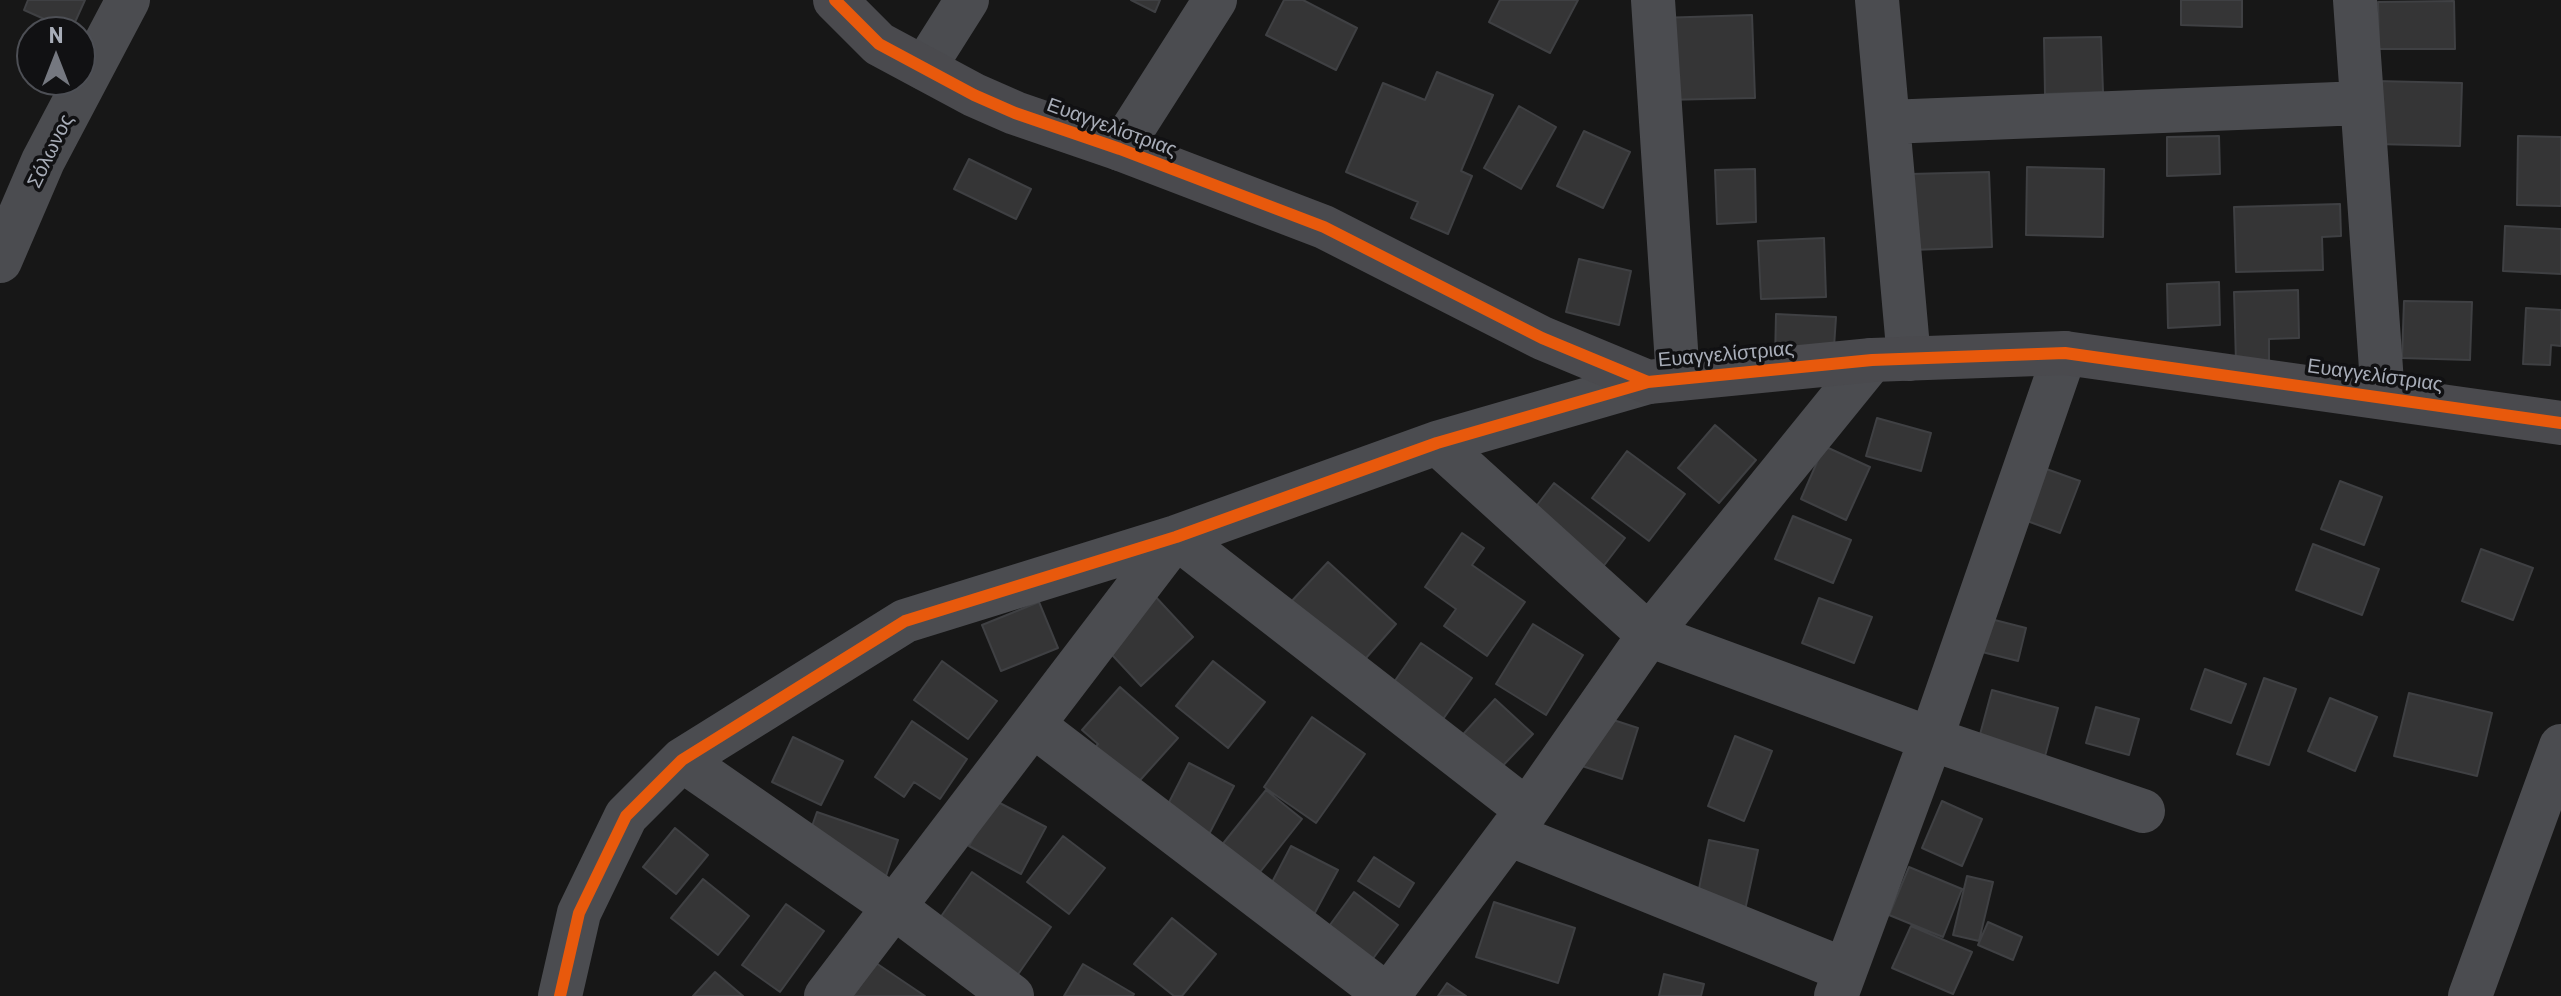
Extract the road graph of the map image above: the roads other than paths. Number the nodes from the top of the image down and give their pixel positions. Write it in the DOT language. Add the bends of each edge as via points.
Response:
graph roads {
  1 [pos="128,0"];
  2 [pos="835,0"];
  3 [pos="967,0"];
  4 [pos="1215,0"];
  5 [pos="1653,0"];
  6 [pos="1877,0"];
  7 [pos="2355,0"];
  8 [pos="924,68"];
  9 [pos="2362,103"];
  10 [pos="1888,122"];
  11 [pos="1120,149"];
  12 [pos="0,261"];
  13 [pos="2065,353"];
  14 [pos="1890,360"];
  15 [pos="1663,380"];
  16 [pos="2383,397"];
  17 [pos="2561,423"];
  18 [pos="1437,443"];
  19 [pos="1176,537"];
  20 [pos="1649,635"];
  21 [pos="1033,725"];
  22 [pos="1931,739"];
  23 [pos="2561,746"];
  24 [pos="682,760"];
  25 [pos="2143,811"];
  26 [pos="1518,822"];
  27 [pos="894,907"];
  28 [pos="1840,983"];
  29 [pos="560,996"];
  30 [pos="826,996"];
  31 [pos="1012,996"];
  32 [pos="1388,996"];
  33 [pos="2470,996"];
  1 -- 12 [label="street, Σόλωνος" via="43,161"];
  2 -- 8 [label="street, Ευαγγελίστριας" via="879,44"];
  3 -- 8 [label="street"];
  4 -- 11 [label="street"];
  5 -- 15 [label="street"];
  6 -- 10 [label="street"];
  7 -- 9 [label="street"];
  8 -- 11 [label="street, Ευαγγελίστριας" via="1015,113"];
  9 -- 10 [label="street"];
  9 -- 16 [label="street"];
  10 -- 14 [label="street"];
  11 -- 15 [label="street, Ευαγγελίστριας" via="1324,227 1542,338"];
  13 -- 14 [label="street, Ευαγγελίστριας"];
  13 -- 16 [label="street, Ευαγγελίστριας"];
  13 -- 22 [label="street"];
  14 -- 15 [label="street, Ευαγγελίστριας"];
  14 -- 20 [label="street"];
  15 -- 18 [label="street"];
  16 -- 17 [label="street, Ευαγγελίστριας"];
  18 -- 19 [label="street"];
  18 -- 20 [label="street"];
  19 -- 21 [label="street"];
  19 -- 24 [label="street" via="905,621"];
  19 -- 26 [label="street"];
  20 -- 22 [label="street"];
  20 -- 26 [label="street"];
  21 -- 27 [label="street"];
  21 -- 32 [label="street"];
  22 -- 25 [label="street"];
  22 -- 28 [label="street"];
  23 -- 33 [label="street"];
  24 -- 27 [label="street"];
  24 -- 29 [label="street" via="626,816 579,913"];
  26 -- 28 [label="street"];
  26 -- 32 [label="street"];
  27 -- 30 [label="street"];
  27 -- 31 [label="street"];
}
